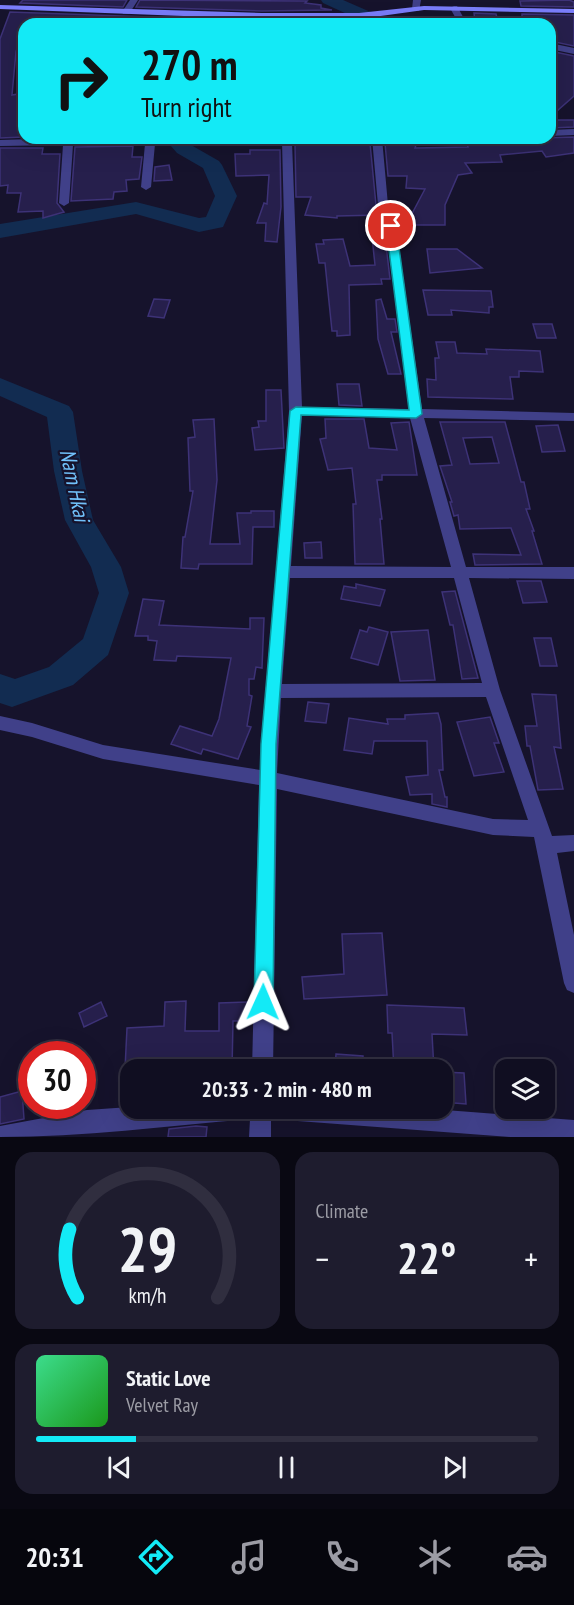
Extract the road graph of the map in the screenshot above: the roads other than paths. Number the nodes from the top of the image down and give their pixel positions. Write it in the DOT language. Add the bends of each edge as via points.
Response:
graph roads {
  1 [pos="134,0"];
  2 [pos="417,4"];
  3 [pos="0,7"];
  4 [pos="454,8"];
  5 [pos="574,11"];
  6 [pos="126,12"];
  7 [pos="460,18"];
  8 [pos="556,47"];
  9 [pos="574,51"];
  10 [pos="574,132"];
  11 [pos="556,133"];
  12 [pos="18,141"];
  13 [pos="0,142"];
  14 [pos="68,144"];
  15 [pos="150,144"];
  16 [pos="287,144"];
  17 [pos="378,144"];
  18 [pos="146,187"];
  19 [pos="64,203"];
  20 [pos="296,411"];
  21 [pos="416,414"];
  22 [pos="574,417"];
  23 [pos="282,572"];
  24 [pos="574,573"];
  25 [pos="460,574"];
  26 [pos="492,690"];
  27 [pos="273,692"];
  28 [pos="0,723"];
  29 [pos="268,779"];
  30 [pos="543,837"];
  31 [pos="574,843"];
  32 [pos="574,983"];
  33 [pos="262,1059"];
  34 [pos="120,1118"];
  35 [pos="261,1119"];
  36 [pos="415,1119"];
  37 [pos="574,1131"];
  38 [pos="0,1137"];
  39 [pos="260,1137"];
  1 -- 6 [label="street"];
  2 -- 4 [label="main road"];
  2 -- 6 [label="main road" via="359,16"];
  3 -- 6 [label="main road"];
  4 -- 5 [label="main road"];
  4 -- 7 [label="street"];
  8 -- 9 [label="street"];
  10 -- 11 [label="street"];
  12 -- 13 [label="street"];
  14 -- 19 [label="street"];
  15 -- 18 [label="street"];
  16 -- 20 [label="street"];
  17 -- 21 [label="street" via="383,205 391,226"];
  20 -- 21 [label="street"];
  20 -- 23 [label="street"];
  21 -- 22 [label="street"];
  21 -- 25 [label="street"];
  23 -- 25 [label="street"];
  23 -- 27 [label="street"];
  24 -- 25 [label="street"];
  25 -- 26 [label="street"];
  26 -- 27 [label="street"];
  26 -- 30 [label="street"];
  27 -- 29 [label="street"];
  28 -- 29 [label="street" via="104,752"];
  29 -- 30 [label="street"];
  29 -- 33 [label="street"];
  30 -- 31 [label="street"];
  30 -- 32 [label="street"];
  34 -- 38 [label="street"];
  35 -- 39 [label="street"];
  36 -- 37 [label="street"];
}
